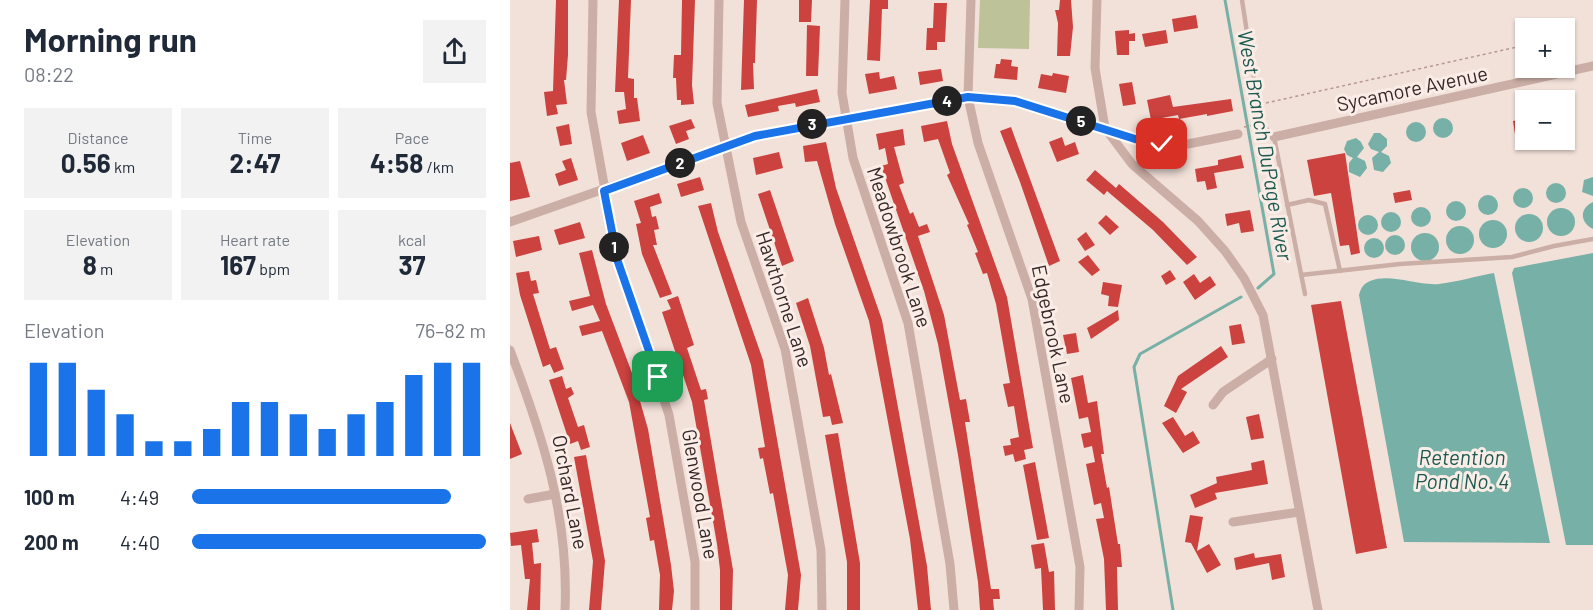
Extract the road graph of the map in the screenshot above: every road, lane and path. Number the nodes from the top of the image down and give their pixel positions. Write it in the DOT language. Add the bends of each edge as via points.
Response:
graph roads {
  1 [pos="593,0"];
  2 [pos="719,0"];
  3 [pos="844,0"];
  4 [pos="970,0"];
  5 [pos="1097,0"];
  6 [pos="1242,0"];
  7 [pos="1515,47"];
  8 [pos="1593,66"];
  9 [pos="968,97"];
  10 [pos="1258,104"];
  11 [pos="846,118"];
  12 [pos="1262,124"];
  13 [pos="1105,128"];
  14 [pos="1240,131"];
  15 [pos="1274,137"];
  16 [pos="724,147"];
  17 [pos="604,191"];
  18 [pos="1287,205"];
  19 [pos="510,222"];
  20 [pos="1593,239"];
  21 [pos="1340,271"];
  22 [pos="1301,275"];
  23 [pos="1305,294"];
  24 [pos="510,350"];
  25 [pos="1272,359"];
  26 [pos="1212,405"];
  27 [pos="555,494"];
  28 [pos="528,499"];
  29 [pos="1299,512"];
  30 [pos="1233,522"];
  31 [pos="565,610"];
  32 [pos="695,610"];
  33 [pos="822,610"];
  34 [pos="954,610"];
  35 [pos="1078,610"];
  36 [pos="1318,610"];
  1 -- 17 [label="street, Glenwood Lane" via="591,112"];
  2 -- 16 [label="street, Hawthorne Lane" via="716,84"];
  3 -- 11 [label="street, Meadowbrook Lane" via="842,93"];
  4 -- 9 [label="street, Edgebrook Lane"];
  5 -- 13 [label="street" via="1095,68"];
  6 -- 10 [label="lane"];
  7 -- 10 [label="path"];
  8 -- 15 [label="street, Sycamore Avenue"];
  9 -- 11 [label="street"];
  9 -- 13 [label="street" via="1015,101"];
  9 -- 35 [label="street, Edgebrook Lane" via="978,143 1032,299 1080,567"];
  11 -- 16 [label="street" via="786,129"];
  11 -- 34 [label="street, Meadowbrook Lane" via="859,181 908,323 950,564"];
  12 -- 14 [label="path"];
  12 -- 15 [label="lane"];
  13 -- 14 [label="street" via="1162,144 1188,144"];
  13 -- 25 [label="street" via="1132,164 1198,221 1225,251 1263,315"];
  15 -- 18 [label="lane"];
  16 -- 17 [label="street"];
  16 -- 33 [label="street, Hawthorne Lane" via="741,222 785,350 821,550"];
  17 -- 19 [label="street"];
  17 -- 32 [label="street, Glenwood Lane" via="621,272 669,415 695,562"];
  18 -- 21 [label="lane" via="1309,200 1325,204"];
  18 -- 22 [label="lane"];
  20 -- 21 [label="lane" via="1512,257"];
  21 -- 22 [label="lane"];
  22 -- 23 [label="lane"];
  24 -- 27 [label="street, Orchard Lane" via="547,453"];
  25 -- 26 [label="street" via="1223,392"];
  25 -- 29 [label="street"];
  27 -- 28 [label="street"];
  27 -- 31 [label="street, Orchard Lane" via="567,566"];
  29 -- 30 [label="street"];
  29 -- 36 [label="street"];
}
